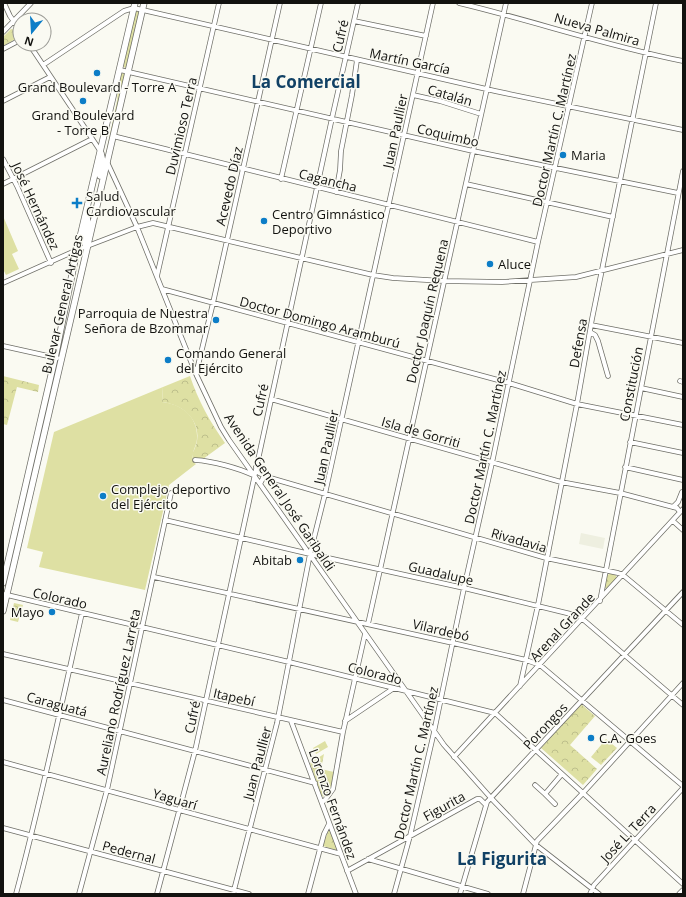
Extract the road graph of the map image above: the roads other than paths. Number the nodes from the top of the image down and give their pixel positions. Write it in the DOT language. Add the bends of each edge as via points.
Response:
graph roads {
  1 [pos="4,3"];
  2 [pos="31,3"];
  3 [pos="144,3"];
  4 [pos="219,3"];
  5 [pos="280,3"];
  6 [pos="321,3"];
  7 [pos="358,3"];
  8 [pos="433,3"];
  9 [pos="459,3"];
  10 [pos="506,3"];
  11 [pos="592,3"];
  12 [pos="656,3"];
  13 [pos="134,5"];
  14 [pos="142,10"];
  15 [pos="22,12"];
  16 [pos="504,14"];
  17 [pos="12,18"];
  18 [pos="354,21"];
  19 [pos="12,23"];
  20 [pos="214,25"];
  21 [pos="3,32"];
  22 [pos="426,36"];
  23 [pos="585,36"];
  24 [pos="272,39"];
  25 [pos="12,44"];
  26 [pos="3,49"];
  27 [pos="311,49"];
  28 [pos="34,52"];
  29 [pos="646,54"];
  30 [pos="345,57"];
  31 [pos="357,60"];
  32 [pos="683,61"];
  33 [pos="43,65"];
  34 [pos="120,70"];
  35 [pos="128,71"];
  36 [pos="418,73"];
  37 [pos="50,77"];
  38 [pos="200,88"];
  39 [pos="488,89"];
  40 [pos="114,95"];
  41 [pos="413,95"];
  42 [pos="3,101"];
  43 [pos="259,101"];
  44 [pos="569,106"];
  45 [pos="297,110"];
  46 [pos="481,114"];
  47 [pos="332,118"];
  48 [pos="632,120"];
  49 [pos="347,122"];
  50 [pos="683,130"];
  51 [pos="405,135"];
  52 [pos="113,136"];
  53 [pos="92,138"];
  54 [pos="473,151"];
  55 [pos="101,152"];
  56 [pos="184,155"];
  57 [pos="3,159"];
  58 [pos="107,162"];
  59 [pos="556,167"];
  60 [pos="243,169"];
  61 [pos="683,171"];
  62 [pos="13,179"];
  63 [pos="281,179"];
  64 [pos="620,180"];
  65 [pos="3,184"];
  66 [pos="466,184"];
  67 [pos="100,188"];
  68 [pos="317,188"];
  69 [pos="336,192"];
  70 [pos="678,193"];
  71 [pos="90,196"];
  72 [pos="98,198"];
  73 [pos="548,203"];
  74 [pos="390,206"];
  75 [pos="86,212"];
  76 [pos="613,217"];
  77 [pos="458,222"];
  78 [pos="169,226"];
  79 [pos="137,227"];
  80 [pos="227,239"];
  81 [pos="538,242"];
  82 [pos="87,246"];
  83 [pos="77,250"];
  84 [pos="683,250"];
  85 [pos="667,254"];
  86 [pos="302,257"];
  87 [pos="51,262"];
  88 [pos="602,271"];
  89 [pos="373,275"];
  90 [pos="156,276"];
  91 [pos="530,280"];
  92 [pos="444,282"];
  93 [pos="3,283"];
  94 [pos="162,290"];
  95 [pos="213,303"];
  96 [pos="288,323"];
  97 [pos="591,325"];
  98 [pos="590,332"];
  99 [pos="650,336"];
  100 [pos="358,342"];
  101 [pos="683,343"];
  102 [pos="3,346"];
  103 [pos="55,358"];
  104 [pos="61,359"];
  105 [pos="426,361"];
  106 [pos="196,374"];
  107 [pos="608,376"];
  108 [pos="508,383"];
  109 [pos="641,388"];
  110 [pos="683,397"];
  111 [pos="271,399"];
  112 [pos="577,404"];
  113 [pos="635,415"];
  114 [pos="342,420"];
  115 [pos="683,425"];
  116 [pos="408,439"];
  117 [pos="630,442"];
  118 [pos="683,453"];
  119 [pos="195,460"];
  120 [pos="245,462"];
  121 [pos="492,463"];
  122 [pos="256,467"];
  123 [pos="626,467"];
  124 [pos="240,470"];
  125 [pos="254,475"];
  126 [pos="267,477"];
  127 [pos="683,480"];
  128 [pos="561,482"];
  129 [pos="260,484"];
  130 [pos="683,492"];
  131 [pos="171,493"];
  132 [pos="620,493"];
  133 [pos="325,494"];
  134 [pos="673,507"];
  135 [pos="682,511"];
  136 [pos="392,514"];
  137 [pos="165,520"];
  138 [pos="673,521"];
  139 [pos="683,530"];
  140 [pos="242,538"];
  141 [pos="475,538"];
  142 [pos="310,554"];
  143 [pos="546,558"];
  144 [pos="380,569"];
  145 [pos="606,570"];
  146 [pos="623,575"];
  147 [pos="154,577"];
  148 [pos="3,583"];
  149 [pos="464,588"];
  150 [pos="683,592"];
  151 [pos="230,593"];
  152 [pos="5,595"];
  153 [pos="600,600"];
  154 [pos="538,605"];
  155 [pos="300,609"];
  156 [pos="3,611"];
  157 [pos="666,611"];
  158 [pos="82,613"];
  159 [pos="582,619"];
  160 [pos="356,621"];
  161 [pos="368,624"];
  162 [pos="683,625"];
  163 [pos="142,628"];
  164 [pos="365,634"];
  165 [pos="453,643"];
  166 [pos="218,646"];
  167 [pos="3,654"];
  168 [pos="624,656"];
  169 [pos="526,660"];
  170 [pos="289,662"];
  171 [pos="540,665"];
  172 [pos="69,669"];
  173 [pos="356,678"];
  174 [pos="683,683"];
  175 [pos="130,684"];
  176 [pos="520,686"];
  177 [pos="394,688"];
  178 [pos="404,690"];
  179 [pos="672,696"];
  180 [pos="441,699"];
  181 [pos="3,700"];
  182 [pos="205,701"];
  183 [pos="582,701"];
  184 [pos="683,706"];
  185 [pos="495,713"];
  186 [pos="60,714"];
  187 [pos="278,718"];
  188 [pos="291,721"];
  189 [pos="346,721"];
  190 [pos="120,731"];
  191 [pos="343,732"];
  192 [pos="434,732"];
  193 [pos="630,741"];
  194 [pos="195,751"];
  195 [pos="536,751"];
  196 [pos="454,757"];
  197 [pos="3,762"];
  198 [pos="265,770"];
  199 [pos="46,774"];
  200 [pos="562,774"];
  201 [pos="314,783"];
  202 [pos="535,785"];
  203 [pos="683,787"];
  204 [pos="107,790"];
  205 [pos="583,793"];
  206 [pos="545,794"];
  207 [pos="491,798"];
  208 [pos="322,802"];
  209 [pos="555,804"];
  210 [pos="486,805"];
  211 [pos="179,810"];
  212 [pos="329,824"];
  213 [pos="3,828"];
  214 [pos="250,830"];
  215 [pos="32,836"];
  216 [pos="410,836"];
  217 [pos="635,840"];
  218 [pos="536,845"];
  219 [pos="320,848"];
  220 [pos="90,852"];
  221 [pos="341,854"];
  222 [pos="368,859"];
  223 [pos="401,869"];
  224 [pos="163,871"];
  225 [pos="347,871"];
  226 [pos="683,884"];
  227 [pos="462,886"];
  228 [pos="591,888"];
  229 [pos="683,891"];
  230 [pos="233,892"];
  231 [pos="16,894"];
  232 [pos="79,894"];
  233 [pos="157,894"];
  234 [pos="250,894"];
  235 [pos="308,894"];
  236 [pos="356,894"];
  237 [pos="394,894"];
  238 [pos="460,894"];
  239 [pos="488,894"];
  240 [pos="523,894"];
  241 [pos="590,894"];
  242 [pos="599,894"];
  243 [pos="680,894"];
  1 -- 17 [label="street"];
  2 -- 15 [label="street"];
  3 -- 14 [label="main road, Bulevar General Artigas"];
  4 -- 20 [label="street, Duvimioso Terra"];
  5 -- 24 [label="street, Acevedo Díaz"];
  6 -- 27 [label="street"];
  7 -- 18 [label="street, Cufré"];
  8 -- 22 [label="street, Juan Paullier"];
  9 -- 16 [label="street, Nueva Palmira"];
  10 -- 16 [label="street, Doctor Joaquín Requena"];
  11 -- 23 [label="street, Doctor Martín C. Martínez"];
  12 -- 29 [label="street, Defensa"];
  13 -- 14 [label="street, Martín García"];
  13 -- 33 [label="street"];
  13 -- 34 [label="main road, Bulevar General Artigas"];
  14 -- 20 [label="street, Martín García"];
  14 -- 35 [label="main road, Bulevar General Artigas"];
  16 -- 23 [label="street, Nueva Palmira"];
  16 -- 39 [label="street, Doctor Joaquín Requena"];
  18 -- 22 [label="street"];
  18 -- 30 [label="street, Cufré"];
  19 -- 21 [label="street"];
  20 -- 24 [label="street, Martín García"];
  20 -- 38 [label="street, Duvimioso Terra"];
  22 -- 36 [label="street, Juan Paullier"];
  23 -- 29 [label="street, Nueva Palmira"];
  23 -- 44 [label="street, Doctor Martín C. Martínez"];
  24 -- 27 [label="street, Martín García"];
  24 -- 43 [label="street, Acevedo Díaz"];
  25 -- 26 [label="street"];
  27 -- 30 [label="street, Martín García"];
  27 -- 45 [label="street"];
  28 -- 33 [label="street, Avenida General José Garibaldi"];
  29 -- 32 [label="street, Nueva Palmira"];
  29 -- 48 [label="street, Defensa"];
  30 -- 31 [label="street, Martín García"];
  30 -- 47 [label="street, Cufré"];
  31 -- 36 [label="street, Martín García"];
  31 -- 49 [label="street"];
  33 -- 37 [label="street, Avenida General José Garibaldi"];
  34 -- 35 [label="street, Coquimbo"];
  34 -- 40 [label="main road, Bulevar General Artigas"];
  35 -- 38 [label="street, Coquimbo"];
  35 -- 52 [label="main road, Bulevar General Artigas"];
  36 -- 39 [label="street, Martín García"];
  36 -- 41 [label="street, Juan Paullier"];
  37 -- 42 [label="street"];
  37 -- 53 [label="street, Avenida General José Garibaldi"];
  38 -- 43 [label="street, Coquimbo"];
  38 -- 56 [label="street, Duvimioso Terra"];
  39 -- 44 [label="street, Martín García"];
  39 -- 46 [label="street, Doctor Joaquín Requena"];
  40 -- 55 [label="main road, Bulevar General Artigas"];
  40 -- 58 [label="main road" via="115,104 105,152"];
  41 -- 46 [label="street, Catalán"];
  41 -- 51 [label="street, Juan Paullier"];
  43 -- 45 [label="street, Coquimbo"];
  43 -- 60 [label="street, Acevedo Díaz"];
  44 -- 48 [label="street, Martín García"];
  44 -- 59 [label="street, Doctor Martín C. Martínez"];
  45 -- 47 [label="street, Coquimbo"];
  45 -- 63 [label="street"];
  46 -- 54 [label="street, Doctor Joaquín Requena"];
  47 -- 49 [label="street, Coquimbo"];
  47 -- 68 [label="street, Cufré"];
  48 -- 50 [label="street, Martín García"];
  48 -- 64 [label="street, Defensa"];
  49 -- 51 [label="street, Coquimbo"];
  49 -- 69 [label="street"];
  51 -- 54 [label="street, Coquimbo"];
  51 -- 74 [label="street, Juan Paullier"];
  52 -- 56 [label="street, Cagancha"];
  52 -- 58 [label="main road, Bulevar General Artigas"];
  53 -- 55 [label="street, Avenida General José Garibaldi"];
  53 -- 62 [label="street"];
  54 -- 59 [label="street, Coquimbo"];
  54 -- 66 [label="street, Doctor Joaquín Requena"];
  55 -- 58 [label="street, Avenida General José Garibaldi"];
  55 -- 67 [label="main road" via="103,162"];
  55 -- 71 [label="main road, Bulevar General Artigas"];
  56 -- 60 [label="street, Cagancha"];
  56 -- 78 [label="street, Duvimioso Terra"];
  57 -- 62 [label="street, José Hernández"];
  58 -- 67 [label="main road, Bulevar General Artigas"];
  58 -- 79 [label="street, Avenida General José Garibaldi"];
  59 -- 64 [label="street, Coquimbo"];
  59 -- 73 [label="street, Doctor Martín C. Martínez"];
  60 -- 63 [label="street, Cagancha"];
  60 -- 80 [label="street, Acevedo Díaz"];
  61 -- 70 [label="street, Constitución"];
  62 -- 65 [label="street"];
  62 -- 87 [label="street, José Hernández"];
  63 -- 68 [label="street, Cagancha"];
  64 -- 70 [label="street, Coquimbo"];
  64 -- 76 [label="street, Defensa"];
  66 -- 73 [label="street"];
  66 -- 77 [label="street, Doctor Joaquín Requena"];
  67 -- 72 [label="main road, Bulevar General Artigas"];
  68 -- 69 [label="street, Cagancha"];
  68 -- 86 [label="street, Cufré"];
  69 -- 74 [label="street, Cagancha"];
  70 -- 85 [label="street, Constitución"];
  71 -- 72 [label="street"];
  71 -- 75 [label="main road, Bulevar General Artigas"];
  72 -- 82 [label="main road, Bulevar General Artigas"];
  73 -- 76 [label="street"];
  73 -- 81 [label="street, Doctor Martín C. Martínez"];
  74 -- 77 [label="street, Cagancha"];
  74 -- 89 [label="street, Juan Paullier"];
  75 -- 82 [label="main road" via="88,223 84,242"];
  75 -- 83 [label="main road, Bulevar General Artigas"];
  76 -- 88 [label="street, Defensa"];
  77 -- 81 [label="street, Cagancha"];
  77 -- 92 [label="street, Doctor Joaquín Requena"];
  78 -- 79 [label="street" via="153,223"];
  78 -- 80 [label="street"];
  78 -- 90 [label="street, Duvimioso Terra"];
  79 -- 82 [label="street"];
  79 -- 90 [label="street, Avenida General José Garibaldi"];
  80 -- 86 [label="street"];
  80 -- 95 [label="street, Acevedo Díaz"];
  81 -- 91 [label="street, Doctor Martín C. Martínez"];
  82 -- 83 [label="street"];
  82 -- 104 [label="main road, Bulevar General Artigas"];
  83 -- 87 [label="street"];
  83 -- 103 [label="main road, Bulevar General Artigas"];
  84 -- 85 [label="street"];
  85 -- 88 [label="street"];
  85 -- 99 [label="street, Constitución"];
  86 -- 89 [label="street"];
  86 -- 96 [label="street, Cufré"];
  87 -- 93 [label="street"];
  88 -- 91 [label="street" via="576,277"];
  88 -- 97 [label="street, Defensa"];
  89 -- 92 [label="street"];
  89 -- 100 [label="street, Juan Paullier"];
  90 -- 94 [label="street, Avenida General José Garibaldi"];
  91 -- 92 [label="street"];
  91 -- 108 [label="street, Doctor Martín C. Martínez"];
  92 -- 105 [label="street, Doctor Joaquín Requena"];
  94 -- 95 [label="street, Doctor Domingo Aramburú"];
  94 -- 106 [label="street, Avenida General José Garibaldi"];
  95 -- 96 [label="street, Doctor Domingo Aramburú"];
  95 -- 106 [label="street, Acevedo Díaz"];
  96 -- 100 [label="street, Doctor Domingo Aramburú"];
  96 -- 111 [label="street, Cufré"];
  97 -- 98 [label="street, Defensa"];
  97 -- 99 [label="street"];
  98 -- 107 [label="street" via="598,341"];
  98 -- 112 [label="street, Defensa"];
  99 -- 101 [label="street"];
  99 -- 109 [label="street, Constitución"];
  100 -- 105 [label="street, Doctor Domingo Aramburú"];
  100 -- 114 [label="street, Juan Paullier"];
  102 -- 103 [label="street"];
  103 -- 104 [label="street"];
  103 -- 148 [label="main road, Bulevar General Artigas"];
  104 -- 152 [label="main road, Bulevar General Artigas"];
  105 -- 108 [label="street, Doctor Domingo Aramburú"];
  105 -- 116 [label="street, Doctor Joaquín Requena"];
  106 -- 120 [label="street, Avenida General José Garibaldi" via="221,427"];
  108 -- 112 [label="street, Doctor Domingo Aramburú"];
  108 -- 121 [label="street, Doctor Martín C. Martínez"];
  109 -- 110 [label="street"];
  109 -- 113 [label="street, Constitución"];
  111 -- 114 [label="street, Isla de Gorriti"];
  111 -- 122 [label="street, Cufré"];
  112 -- 113 [label="street, Doctor Domingo Aramburú"];
  112 -- 128 [label="street, Defensa"];
  113 -- 115 [label="street, Doctor Domingo Aramburú"];
  113 -- 117 [label="street, Constitución"];
  114 -- 116 [label="street, Isla de Gorriti"];
  114 -- 133 [label="street, Juan Paullier"];
  116 -- 121 [label="street, Isla de Gorriti"];
  116 -- 136 [label="street, Doctor Joaquín Requena"];
  117 -- 118 [label="street"];
  117 -- 123 [label="street, Constitución"];
  119 -- 124 [label="street"];
  120 -- 124 [label="street"];
  120 -- 125 [label="street, Avenida General José Garibaldi"];
  121 -- 128 [label="street, Isla de Gorriti"];
  121 -- 141 [label="street, Doctor Martín C. Martínez"];
  122 -- 125 [label="street, Cufré"];
  122 -- 126 [label="street, Rivadavia" via="259,473"];
  123 -- 127 [label="street"];
  123 -- 132 [label="street, Constitución"];
  124 -- 125 [label="street"];
  125 -- 129 [label="street, Avenida General José Garibaldi"];
  125 -- 140 [label="street, Cufré"];
  126 -- 129 [label="street" via="263,478"];
  126 -- 133 [label="street, Rivadavia"];
  128 -- 132 [label="street, Isla de Gorriti"];
  128 -- 143 [label="street, Defensa"];
  129 -- 142 [label="street, Avenida General José Garibaldi"];
  130 -- 134 [label="street"];
  131 -- 137 [label="street, Aureliano Rodríguez Larreta"];
  132 -- 134 [label="street, Isla de Gorriti"];
  132 -- 145 [label="street, Constitución"];
  133 -- 136 [label="street, Rivadavia"];
  133 -- 142 [label="street, Juan Paullier"];
  134 -- 135 [label="street, Isla de Gorriti"];
  135 -- 138 [label="street, Arenal Grande"];
  136 -- 141 [label="street, Rivadavia"];
  136 -- 144 [label="street, Doctor Joaquín Requena"];
  137 -- 140 [label="street, Guadalupe"];
  137 -- 147 [label="street, Aureliano Rodríguez Larreta"];
  138 -- 139 [label="street"];
  138 -- 146 [label="street, Arenal Grande"];
  140 -- 142 [label="street, Guadalupe"];
  140 -- 151 [label="street, Cufré"];
  141 -- 143 [label="street, Rivadavia"];
  141 -- 149 [label="street, Doctor Martín C. Martínez"];
  142 -- 144 [label="street, Guadalupe"];
  142 -- 155 [label="street, Juan Paullier"];
  142 -- 160 [label="street, Avenida General José Garibaldi"];
  143 -- 145 [label="street, Rivadavia"];
  143 -- 154 [label="street, Defensa"];
  144 -- 149 [label="street, Guadalupe"];
  144 -- 161 [label="street, Doctor Joaquín Requena"];
  145 -- 146 [label="street, Rivadavia"];
  145 -- 153 [label="street, Constitución"];
  146 -- 153 [label="street, Arenal Grande"];
  146 -- 157 [label="street, Rivadavia"];
  147 -- 151 [label="street, Vilardebó"];
  147 -- 163 [label="street, Aureliano Rodríguez Larreta"];
  149 -- 154 [label="street, Guadalupe"];
  149 -- 165 [label="street, Doctor Martín C. Martínez"];
  150 -- 157 [label="street, Porongos"];
  151 -- 155 [label="street, Vilardebó"];
  151 -- 166 [label="street, Cufré"];
  152 -- 156 [label="main road, Bulevar General Artigas"];
  152 -- 158 [label="street, Colorado"];
  153 -- 159 [label="street, Arenal Grande"];
  154 -- 159 [label="street, Guadalupe"];
  154 -- 169 [label="street, Defensa"];
  155 -- 160 [label="street, Vilardebó"];
  155 -- 170 [label="street, Juan Paullier"];
  157 -- 162 [label="street, Rivadavia"];
  157 -- 168 [label="street, Porongos"];
  158 -- 163 [label="street, Colorado"];
  158 -- 172 [label="street"];
  159 -- 168 [label="street, Guadalupe"];
  159 -- 171 [label="street, Arenal Grande"];
  160 -- 161 [label="street, Vilardebó"];
  160 -- 164 [label="street, Avenida General José Garibaldi"];
  161 -- 165 [label="street, Vilardebó"];
  163 -- 166 [label="street, Colorado"];
  163 -- 175 [label="street, Aureliano Rodríguez Larreta"];
  164 -- 173 [label="street"];
  164 -- 178 [label="street, Avenida General José Garibaldi"];
  165 -- 169 [label="street, Vilardebó"];
  165 -- 180 [label="street, Doctor Martín C. Martínez"];
  166 -- 170 [label="street, Colorado"];
  166 -- 182 [label="street, Cufré"];
  167 -- 172 [label="street, Itapebí"];
  168 -- 179 [label="street, Guadalupe"];
  168 -- 183 [label="street, Porongos"];
  169 -- 171 [label="street, Vilardebó"];
  169 -- 176 [label="street, Defensa"];
  170 -- 173 [label="street, Colorado"];
  170 -- 187 [label="street, Juan Paullier"];
  171 -- 176 [label="street, Arenal Grande"];
  171 -- 183 [label="street, Vilardebó"];
  172 -- 175 [label="street, Itapebí"];
  172 -- 186 [label="street"];
  173 -- 177 [label="street, Colorado"];
  173 -- 189 [label="street"];
  174 -- 179 [label="street"];
  175 -- 182 [label="street, Itapebí"];
  175 -- 190 [label="street, Aureliano Rodríguez Larreta"];
  176 -- 185 [label="street, Arenal Grande"];
  177 -- 178 [label="street, Colorado"];
  177 -- 189 [label="street"];
  178 -- 180 [label="street, Colorado"];
  178 -- 192 [label="street, Avenida General José Garibaldi"];
  179 -- 184 [label="street, Guadalupe"];
  179 -- 193 [label="street"];
  180 -- 185 [label="street, Colorado"];
  180 -- 192 [label="street, Doctor Martín C. Martínez"];
  181 -- 186 [label="street, Caraguatá"];
  182 -- 187 [label="street, Itapebí"];
  182 -- 194 [label="street, Cufré"];
  183 -- 193 [label="street, Vilardebó"];
  183 -- 195 [label="street, Porongos"];
  185 -- 195 [label="street, Colorado"];
  185 -- 196 [label="street, Arenal Grande"];
  186 -- 190 [label="street, Caraguatá"];
  186 -- 199 [label="street"];
  187 -- 188 [label="street, Itapebí"];
  187 -- 198 [label="street, Juan Paullier"];
  188 -- 191 [label="street, Itapebí"];
  188 -- 201 [label="street, Lorenzo Fernández"];
  189 -- 191 [label="street"];
  190 -- 194 [label="street, Caraguatá"];
  190 -- 204 [label="street, Aureliano Rodríguez Larreta"];
  191 -- 208 [label="street" via="333,789"];
  192 -- 196 [label="street, Avenida General José Garibaldi"];
  192 -- 216 [label="street, Doctor Martín C. Martínez"];
  193 -- 203 [label="street, Vilardebó"];
  193 -- 205 [label="street"];
  194 -- 198 [label="street, Caraguatá"];
  194 -- 211 [label="street, Cufré"];
  195 -- 200 [label="street, Colorado"];
  195 -- 207 [label="street, Porongos"];
  196 -- 207 [label="street, Avenida General José Garibaldi"];
  197 -- 199 [label="street, Yaguarí"];
  198 -- 201 [label="street, Caraguatá"];
  198 -- 214 [label="street, Juan Paullier"];
  199 -- 204 [label="street, Yaguarí"];
  199 -- 215 [label="street"];
  200 -- 205 [label="street, Colorado"];
  200 -- 206 [label="street"];
  201 -- 208 [label="street, Lorenzo Fernández"];
  202 -- 206 [label="street"];
  203 -- 217 [label="street, José L. Terra"];
  204 -- 211 [label="street, Yaguarí"];
  204 -- 220 [label="street, Aureliano Rodríguez Larreta"];
  205 -- 217 [label="street, Colorado"];
  205 -- 218 [label="street"];
  206 -- 209 [label="street"];
  207 -- 210 [label="street, Porongos"];
  207 -- 218 [label="street, Avenida General José Garibaldi"];
  208 -- 212 [label="street, Lorenzo Fernández"];
  210 -- 216 [label="street, Figurita" via="477,799"];
  210 -- 227 [label="street, Porongos"];
  211 -- 214 [label="street, Yaguarí"];
  211 -- 224 [label="street, Cufré"];
  212 -- 219 [label="street"];
  212 -- 221 [label="street, Lorenzo Fernández"];
  213 -- 215 [label="street, Pedernal"];
  214 -- 219 [label="street, Yaguarí"];
  214 -- 230 [label="street, Juan Paullier"];
  215 -- 220 [label="street, Pedernal"];
  215 -- 231 [label="street"];
  216 -- 222 [label="street, Figurita"];
  216 -- 223 [label="street, Doctor Martín C. Martínez"];
  217 -- 226 [label="street, Colorado"];
  217 -- 228 [label="street, José L. Terra"];
  218 -- 228 [label="street, Avenida General José Garibaldi"];
  218 -- 240 [label="street"];
  219 -- 221 [label="street, Yaguarí"];
  219 -- 235 [label="street"];
  220 -- 224 [label="street, Pedernal"];
  220 -- 232 [label="street, Aureliano Rodríguez Larreta"];
  221 -- 225 [label="street, Lorenzo Fernández"];
  222 -- 223 [label="street"];
  222 -- 225 [label="street, Figurita"];
  223 -- 227 [label="street"];
  223 -- 237 [label="street, Doctor Martín C. Martínez"];
  224 -- 230 [label="street, Pedernal"];
  224 -- 233 [label="street, Cufré"];
  225 -- 236 [label="street, Lorenzo Fernández"];
  227 -- 238 [label="street, Porongos"];
  227 -- 239 [label="street"];
  228 -- 241 [label="street"];
  228 -- 242 [label="street, Avenida General José Garibaldi"];
  229 -- 243 [label="main road"];
  230 -- 234 [label="street, Pedernal"];
}
